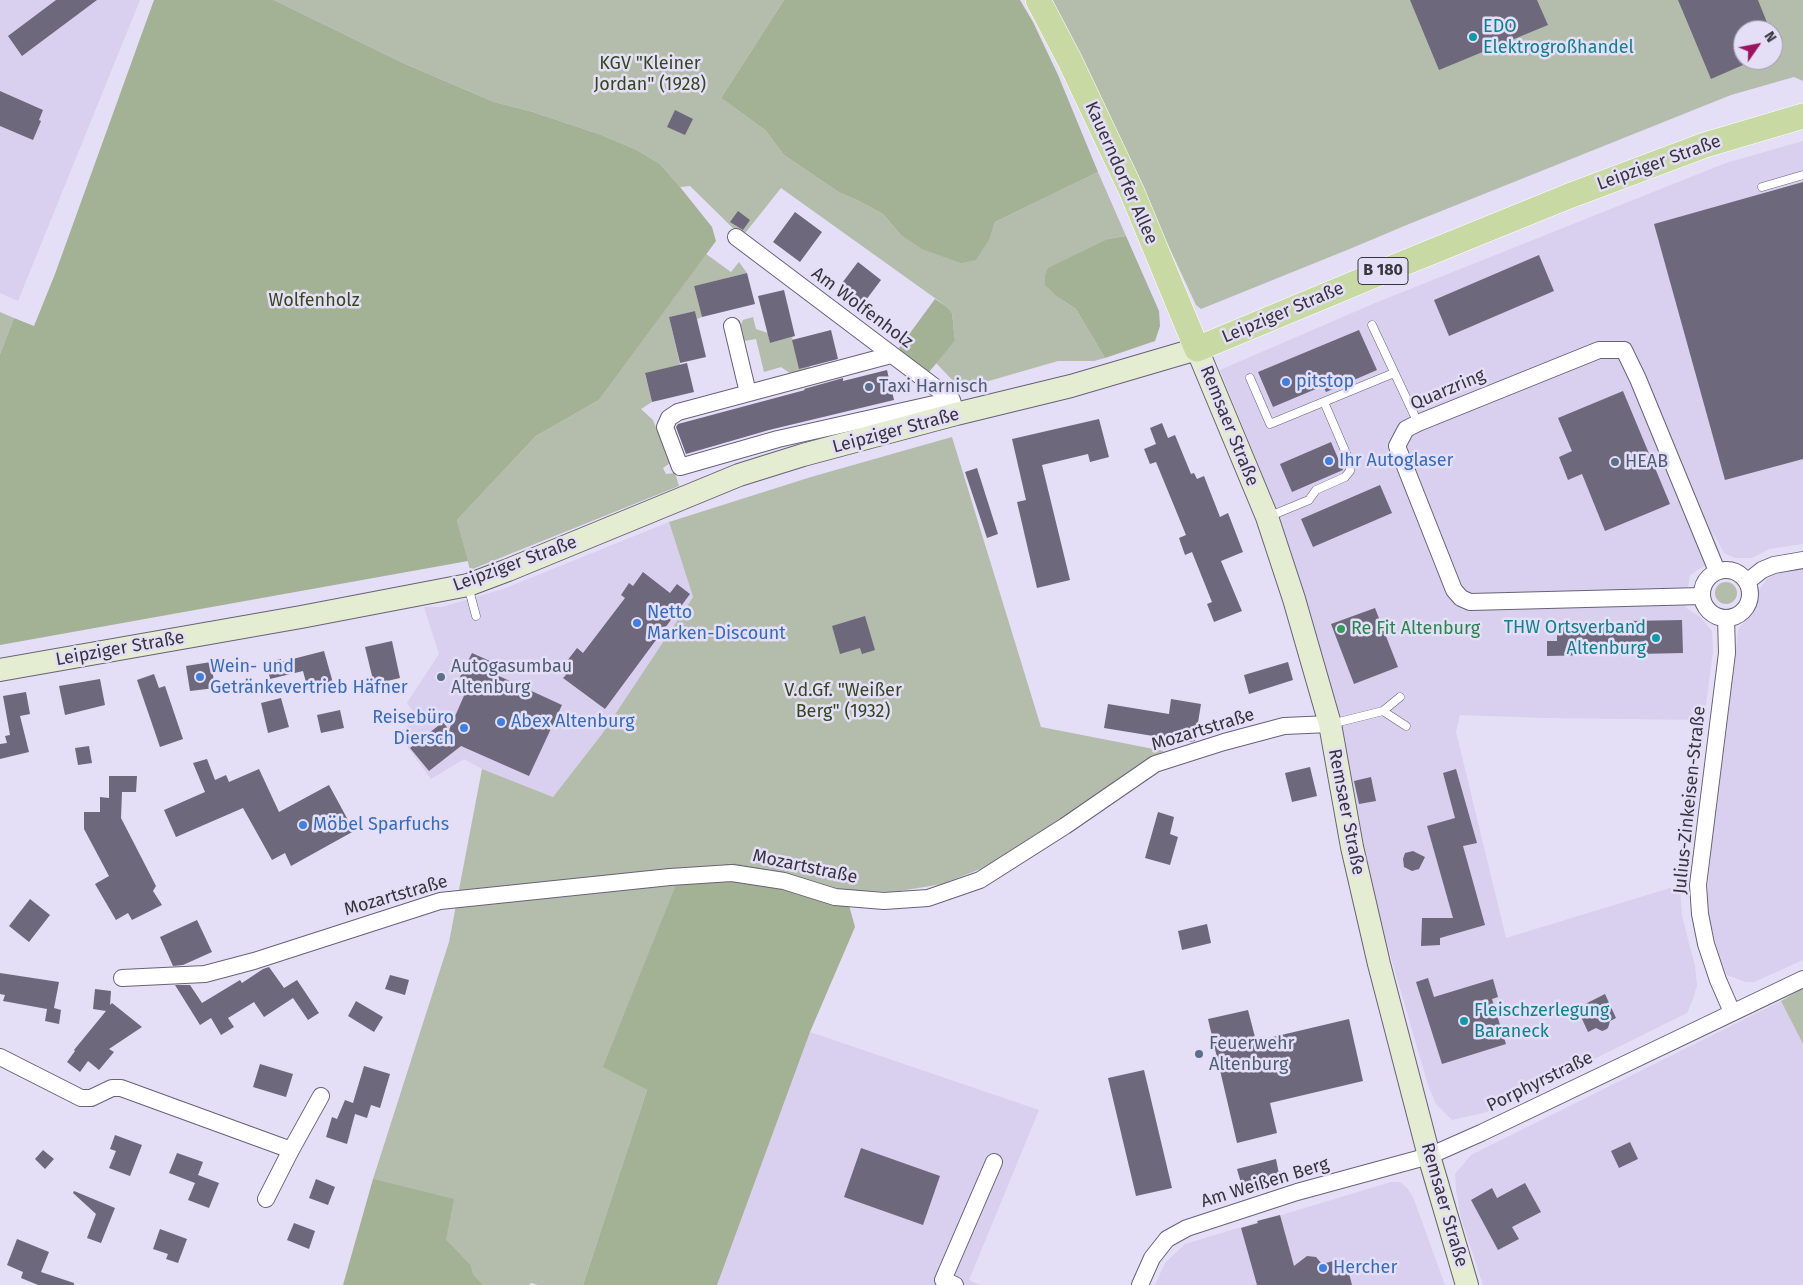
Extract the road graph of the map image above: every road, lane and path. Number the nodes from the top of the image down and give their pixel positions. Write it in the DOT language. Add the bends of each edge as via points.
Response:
graph roads {
  1 [pos="1045,3"];
  2 [pos="1803,116"];
  3 [pos="1803,175"];
  4 [pos="1762,187"];
  5 [pos="736,237"];
  6 [pos="1372,325"];
  7 [pos="732,326"];
  8 [pos="1197,349"];
  9 [pos="891,355"];
  10 [pos="1394,373"];
  11 [pos="1250,378"];
  12 [pos="748,393"];
  13 [pos="1324,402"];
  14 [pos="954,407"];
  15 [pos="1418,423"];
  16 [pos="1267,517"];
  17 [pos="1803,560"];
  18 [pos="1717,571"];
  19 [pos="1747,582"];
  20 [pos="468,585"];
  21 [pos="1702,596"];
  22 [pos="476,616"];
  23 [pos="1726,618"];
  24 [pos="0,670"];
  25 [pos="1400,697"];
  26 [pos="1383,711"];
  27 [pos="1330,724"];
  28 [pos="1406,726"];
  29 [pos="122,978"];
  30 [pos="1803,979"];
  31 [pos="1732,1012"];
  32 [pos="0,1057"];
  33 [pos="320,1096"];
  34 [pos="291,1150"];
  35 [pos="1429,1156"];
  36 [pos="994,1162"];
  37 [pos="266,1199"];
  38 [pos="946,1283"];
  39 [pos="1140,1285"];
  40 [pos="1467,1285"];
  1 -- 8 [label="main road, Kauerndorfer Allee" via="1132,192"];
  2 -- 8 [label="main road, Leipziger Straße / B 180" via="1705,145 1569,196"];
  3 -- 4 [label="lane"];
  5 -- 9 [label="street, Am Wolfenholz"];
  6 -- 10 [label="lane"];
  7 -- 12 [label="street"];
  8 -- 14 [label="street, Leipziger Straße" via="1071,386"];
  8 -- 16 [label="street, Remsaer Straße"];
  9 -- 12 [label="street, Leipziger Straße"];
  9 -- 14 [label="street, Am Wolfenholz"];
  10 -- 13 [label="lane"];
  10 -- 15 [label="lane"];
  11 -- 13 [label="lane" via="1270,424"];
  12 -- 14 [label="street, Leipziger Straße" via="678,412 669,418 664,427 680,467 778,439"];
  13 -- 16 [label="lane" via="1349,460 1350,471 1345,477 1316,490 1309,500"];
  14 -- 20 [label="street, Leipziger Straße" via="739,475"];
  15 -- 18 [label="street, Quarzring" via="1599,350 1624,350"];
  15 -- 21 [label="street, Quarzring" via="1406,429 1397,446 1454,590 1461,598 1470,602"];
  16 -- 27 [label="street, Remsaer Straße"];
  17 -- 19 [label="street" via="1774,565"];
  18 -- 19 [label="street" via="1737,572"];
  18 -- 21 [label="street" via="1706,581"];
  19 -- 23 [label="street" via="1750,598 1747,606 1734,617"];
  20 -- 22 [label="lane"];
  20 -- 24 [label="street, Leipziger Straße"];
  21 -- 23 [label="street" via="1707,609"];
  23 -- 31 [label="street, Julius-Zinkeisen-Straße" via="1727,653 1698,884 1706,944"];
  25 -- 26 [label="lane"];
  26 -- 27 [label="lane"];
  26 -- 28 [label="lane"];
  27 -- 29 [label="street, Mozartstraße" via="1284,726 1155,764 1066,826 980,880 928,898 884,901 835,897 784,881 732,873 670,877 440,901 205,974"];
  27 -- 35 [label="street, Remsaer Straße" via="1354,856"];
  30 -- 31 [label="street, Porphyrstraße"];
  31 -- 35 [label="street, Porphyrstraße"];
  32 -- 34 [label="street" via="81,1098 121,1088"];
  33 -- 34 [label="street"];
  34 -- 37 [label="street"];
  35 -- 39 [label="street, Am Weißen Berg" via="1297,1192 1187,1228 1167,1239 1152,1258"];
  35 -- 40 [label="street, Remsaer Straße"];
  36 -- 38 [label="street"];
}
